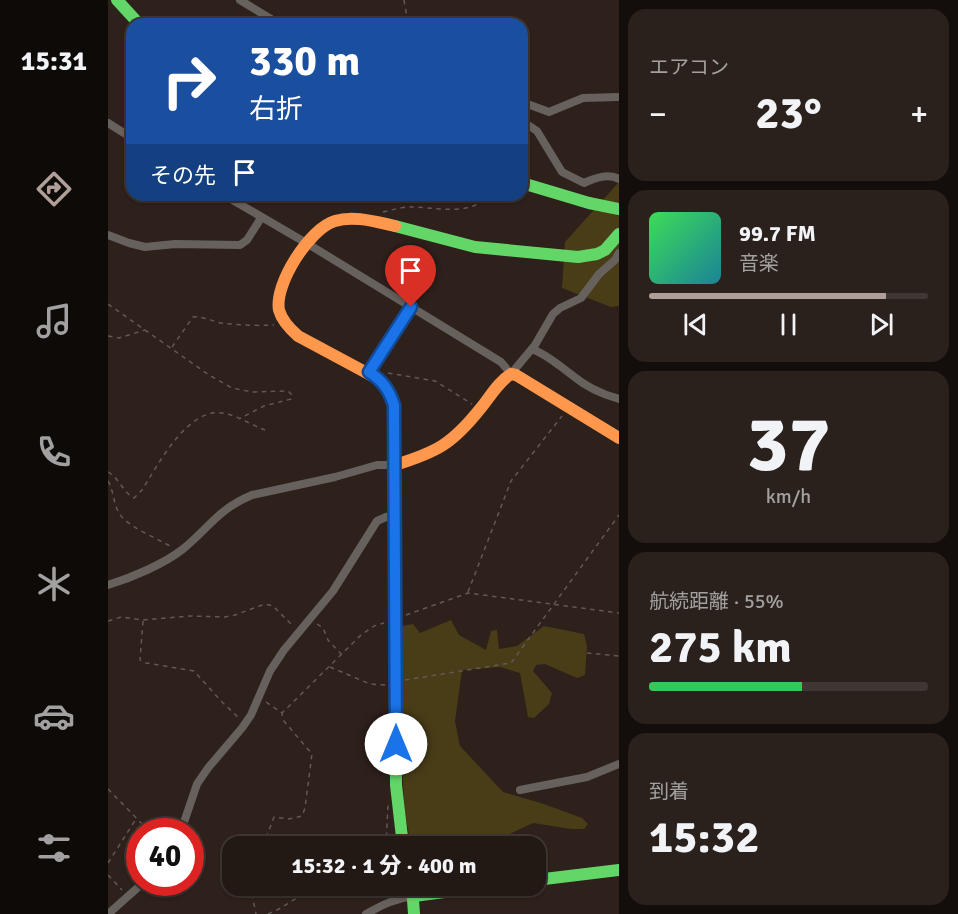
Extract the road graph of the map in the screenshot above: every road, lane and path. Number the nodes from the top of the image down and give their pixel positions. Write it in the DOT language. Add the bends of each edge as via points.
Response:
graph roads {
  1 [pos="117,0"];
  2 [pos="240,0"];
  3 [pos="404,0"];
  4 [pos="134,18"];
  5 [pos="269,18"];
  6 [pos="407,18"];
  7 [pos="619,97"];
  8 [pos="528,104"];
  9 [pos="108,123"];
  10 [pos="528,125"];
  11 [pos="126,134"];
  12 [pos="619,179"];
  13 [pos="528,185"];
  14 [pos="234,201"];
  15 [pos="483,201"];
  16 [pos="619,208"];
  17 [pos="261,218"];
  18 [pos="370,221"];
  19 [pos="619,234"];
  20 [pos="108,235"];
  21 [pos="308,244"];
  22 [pos="619,253"];
  23 [pos="108,304"];
  24 [pos="411,307"];
  25 [pos="284,322"];
  26 [pos="145,330"];
  27 [pos="108,336"];
  28 [pos="171,348"];
  29 [pos="532,349"];
  30 [pos="511,374"];
  31 [pos="373,375"];
  32 [pos="619,399"];
  33 [pos="568,408"];
  34 [pos="479,409"];
  35 [pos="239,419"];
  36 [pos="265,430"];
  37 [pos="619,438"];
  38 [pos="395,465"];
  39 [pos="108,472"];
  40 [pos="108,481"];
  41 [pos="396,515"];
  42 [pos="619,515"];
  43 [pos="178,553"];
  44 [pos="108,585"];
  45 [pos="468,593"];
  46 [pos="554,604"];
  47 [pos="619,613"];
  48 [pos="404,616"];
  49 [pos="310,618"];
  50 [pos="108,621"];
  51 [pos="143,621"];
  52 [pos="386,622"];
  53 [pos="299,631"];
  54 [pos="587,653"];
  55 [pos="342,655"];
  56 [pos="619,656"];
  57 [pos="330,667"];
  58 [pos="395,682"];
  59 [pos="258,697"];
  60 [pos="282,713"];
  61 [pos="246,723"];
  62 [pos="619,765"];
  63 [pos="108,789"];
  64 [pos="520,790"];
  65 [pos="397,796"];
  66 [pos="137,818"];
  67 [pos="185,818"];
  68 [pos="126,835"];
  69 [pos="267,836"];
  70 [pos="386,836"];
  71 [pos="402,836"];
  72 [pos="108,862"];
  73 [pos="619,870"];
  74 [pos="108,875"];
  75 [pos="546,879"];
  76 [pos="126,895"];
  77 [pos="127,896"];
  78 [pos="252,896"];
  79 [pos="300,896"];
  80 [pos="404,896"];
  81 [pos="413,896"];
  82 [pos="108,914"];
  83 [pos="256,914"];
  84 [pos="268,914"];
  85 [pos="366,914"];
  86 [pos="414,914"];
  1 -- 4 [label="main road"];
  2 -- 5 [label="street"];
  3 -- 6 [label="path"];
  7 -- 8 [label="street" via="583,98 549,112"];
  9 -- 11 [label="street"];
  10 -- 12 [label="street" via="537,131 562,172 584,183 608,176"];
  13 -- 16 [label="main road"];
  14 -- 17 [label="street"];
  15 -- 18 [label="path" via="460,208 394,209 373,216"];
  17 -- 20 [label="street" via="240,245 145,247"];
  17 -- 21 [label="street"];
  18 -- 19 [label="main road" via="476,247 555,256 599,255 610,248"];
  18 -- 21 [label="main road" via="328,223"];
  21 -- 24 [label="street"];
  21 -- 25 [label="main road" via="279,295 278,309"];
  22 -- 29 [label="street" via="581,298 553,314"];
  23 -- 26 [label="path"];
  24 -- 30 [label="street" via="501,362"];
  24 -- 31 [label="lane"];
  25 -- 28 [label="path" via="272,326 193,317"];
  25 -- 31 [label="main road" via="298,336"];
  26 -- 27 [label="path" via="124,337"];
  26 -- 28 [label="path"];
  28 -- 35 [label="path" via="232,388 288,391 292,395 289,400 264,406"];
  29 -- 30 [label="street"];
  29 -- 32 [label="street" via="547,355 599,393"];
  30 -- 33 [label="main road"];
  30 -- 34 [label="main road"];
  31 -- 34 [label="path" via="389,373 435,381"];
  31 -- 38 [label="main road" via="389,391 394,405"];
  33 -- 37 [label="main road"];
  33 -- 45 [label="path" via="511,481"];
  34 -- 38 [label="main road" via="442,447"];
  35 -- 36 [label="path"];
  35 -- 39 [label="path" via="220,413 191,423 136,496 128,495"];
  38 -- 41 [label="main road"];
  38 -- 43 [label="street" via="377,465 246,498 228,506"];
  40 -- 43 [label="path" via="114,503 126,522"];
  41 -- 49 [label="street" via="377,521 333,591"];
  41 -- 58 [label="main road"];
  42 -- 46 [label="path"];
  43 -- 44 [label="street"];
  45 -- 46 [label="path"];
  45 -- 48 [label="path"];
  46 -- 47 [label="path"];
  46 -- 58 [label="path" via="511,663"];
  49 -- 53 [label="street"];
  49 -- 55 [label="path" via="323,628"];
  50 -- 51 [label="path" via="121,616"];
  51 -- 53 [label="path" via="225,617 265,604 273,606"];
  51 -- 61 [label="path" via="140,660 194,671"];
  52 -- 55 [label="path" via="361,635"];
  53 -- 59 [label="street" via="279,657"];
  54 -- 56 [label="path"];
  55 -- 57 [label="path"];
  57 -- 58 [label="path" via="374,685"];
  57 -- 60 [label="path"];
  58 -- 65 [label="main road"];
  59 -- 60 [label="path"];
  59 -- 61 [label="street"];
  60 -- 69 [label="path" via="283,720 312,754 302,816 274,817"];
  61 -- 67 [label="street" via="197,784"];
  62 -- 64 [label="street" via="587,777"];
  63 -- 66 [label="path"];
  65 -- 70 [label="path" via="388,805"];
  65 -- 71 [label="main road"];
  68 -- 72 [label="path"];
  73 -- 75 [label="main road"];
  74 -- 76 [label="path"];
  77 -- 82 [label="street"];
  78 -- 83 [label="path"];
  79 -- 84 [label="path"];
  80 -- 85 [label="street"];
  81 -- 86 [label="main road"];
}
